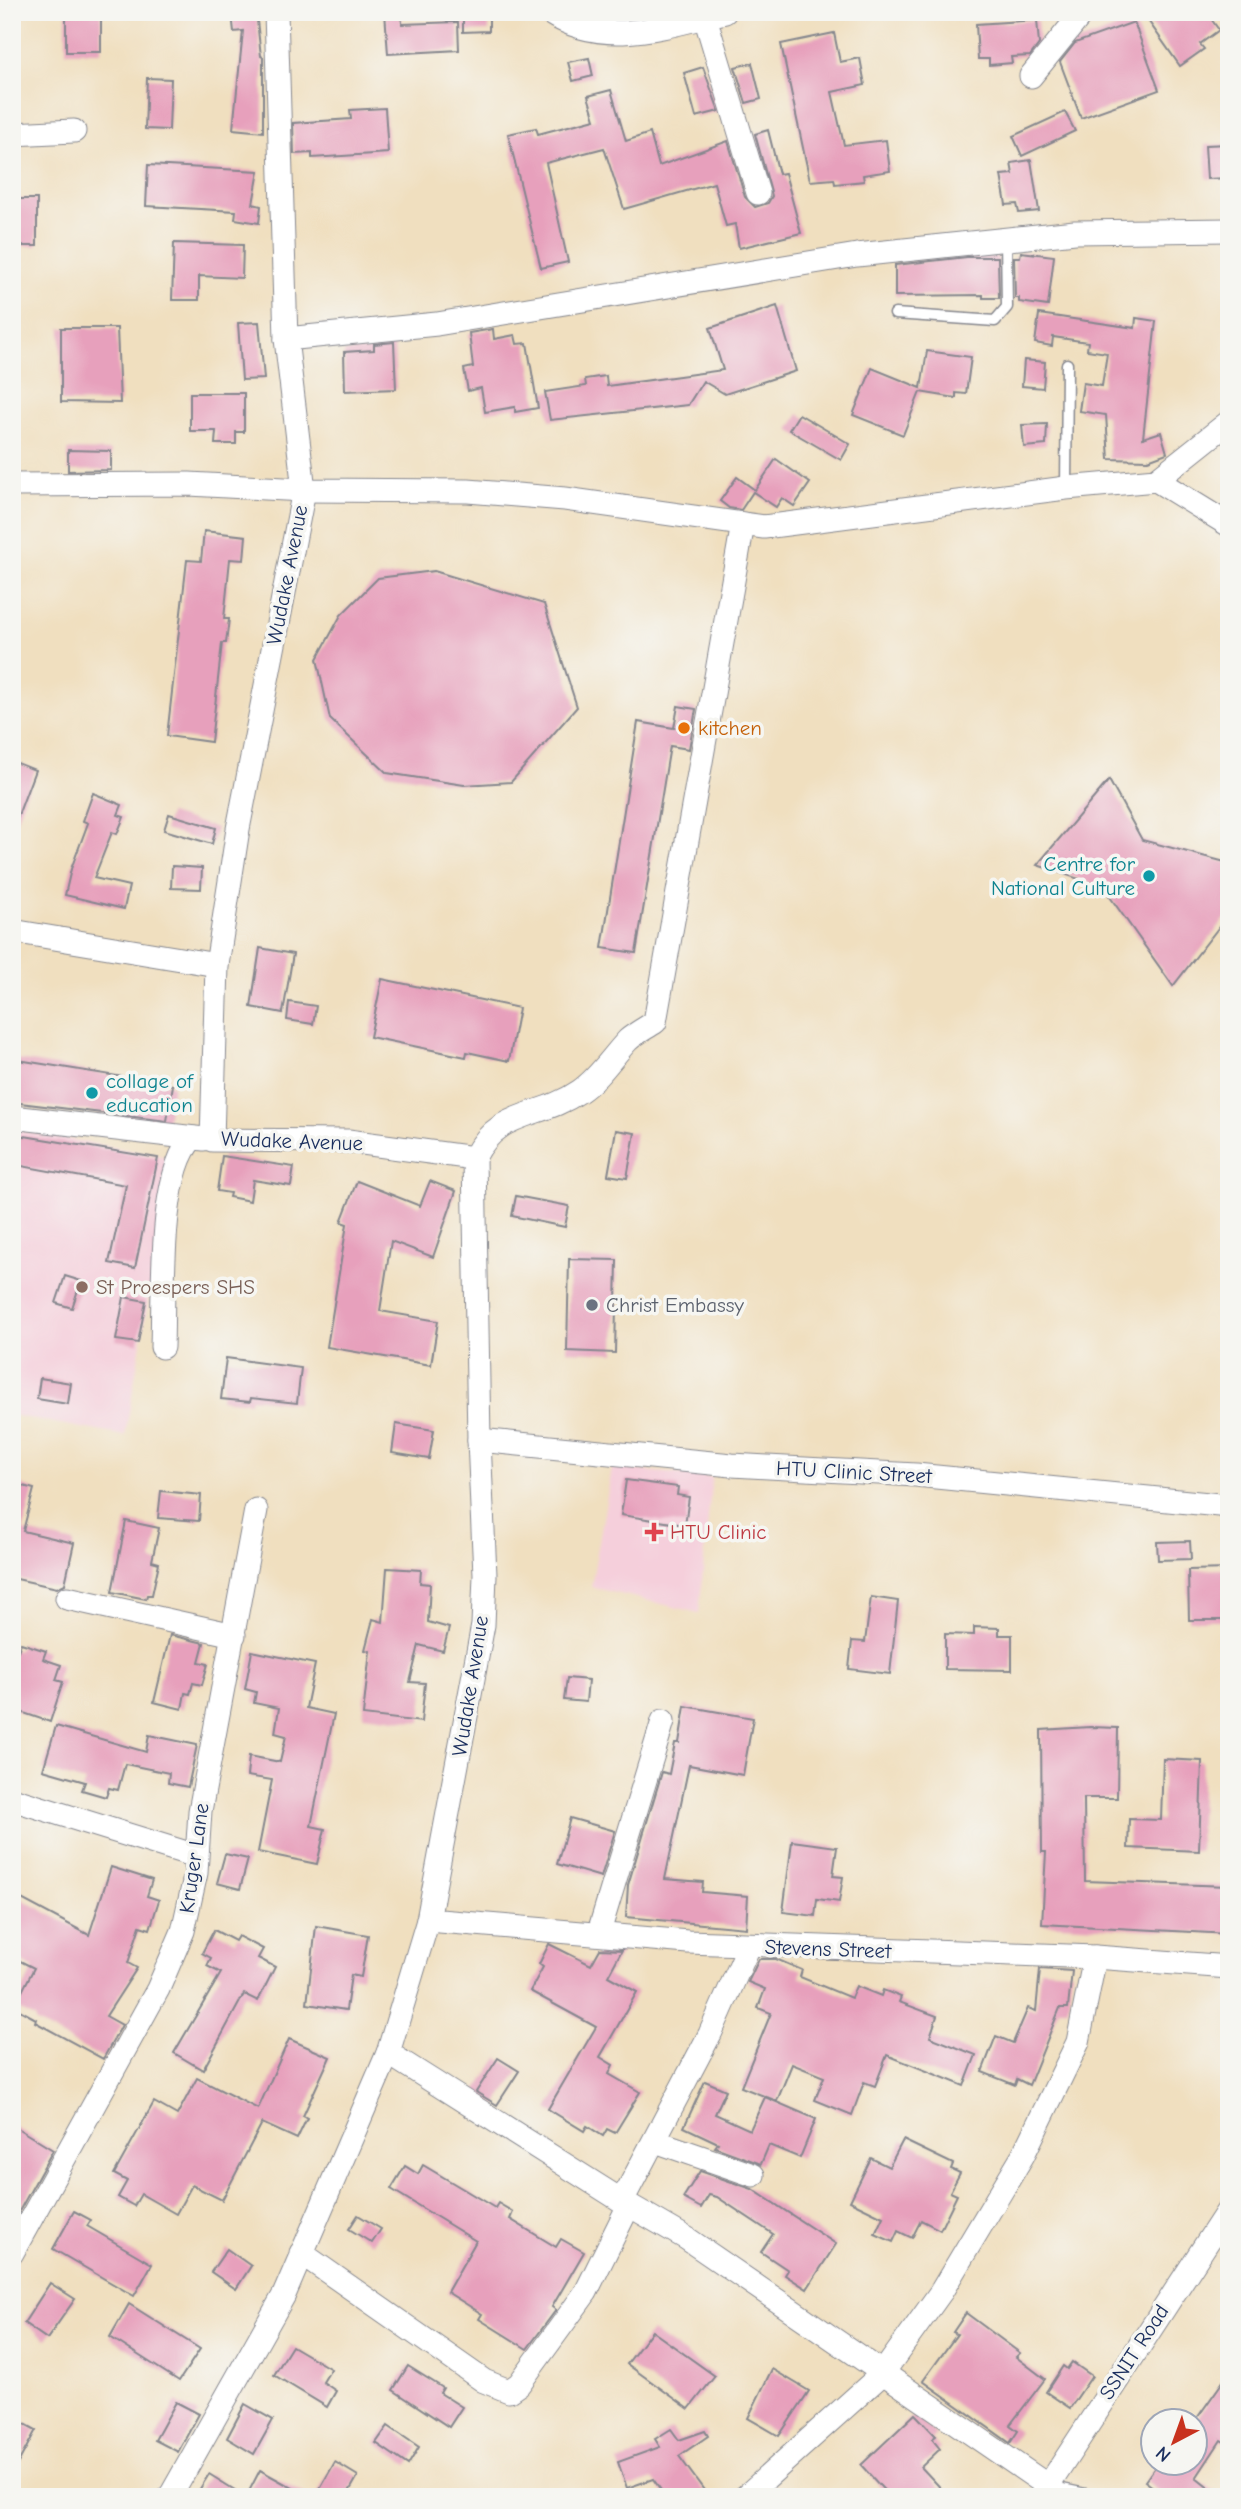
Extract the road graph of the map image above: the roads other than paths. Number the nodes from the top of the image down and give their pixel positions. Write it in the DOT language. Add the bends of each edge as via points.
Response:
graph roads {
  1 [pos="276,12"];
  2 [pos="548,12"];
  3 [pos="1083,12"];
  4 [pos="715,15"];
  5 [pos="1031,76"];
  6 [pos="74,131"];
  7 [pos="12,134"];
  8 [pos="758,193"];
  9 [pos="1229,230"];
  10 [pos="1006,239"];
  11 [pos="895,314"];
  12 [pos="286,339"];
  13 [pos="1067,364"];
  14 [pos="1229,422"];
  15 [pos="1156,480"];
  16 [pos="12,485"];
  17 [pos="1066,488"];
  18 [pos="304,490"];
  19 [pos="743,524"];
  20 [pos="1229,525"];
  21 [pos="12,932"];
  22 [pos="217,965"];
  23 [pos="12,1117"];
  24 [pos="202,1139"];
  25 [pos="474,1158"];
  26 [pos="162,1347"];
  27 [pos="479,1440"];
  28 [pos="1229,1506"];
  29 [pos="256,1510"];
  30 [pos="67,1598"];
  31 [pos="234,1635"];
  32 [pos="663,1721"];
  33 [pos="12,1799"];
  34 [pos="196,1856"];
  35 [pos="428,1920"];
  36 [pos="599,1932"];
  37 [pos="749,1945"];
  38 [pos="1095,1957"];
  39 [pos="1229,1967"];
  40 [pos="388,2053"];
  41 [pos="655,2141"];
  42 [pos="753,2175"];
  43 [pos="626,2203"];
  44 [pos="1229,2208"];
  45 [pos="12,2253"];
  46 [pos="301,2253"];
  47 [pos="882,2374"];
  48 [pos="1044,2491"];
  49 [pos="170,2497"];
  50 [pos="745,2497"];
  51 [pos="1100,2497"];
  1 -- 12 [label="street, Wudake Avenue"];
  2 -- 4 [label="street" via="579,27 612,33"];
  3 -- 5 [label="street"];
  4 -- 8 [label="street"];
  6 -- 7 [label="street"];
  9 -- 10 [label="street" via="1075,232"];
  10 -- 11 [label="lane" via="1007,307 996,321"];
  10 -- 12 [label="street" via="857,256 437,324"];
  12 -- 18 [label="street, Wudake Avenue"];
  13 -- 17 [label="lane"];
  14 -- 15 [label="street"];
  15 -- 17 [label="street"];
  15 -- 20 [label="street"];
  16 -- 18 [label="street" via="189,484"];
  17 -- 19 [label="street" via="793,525"];
  18 -- 19 [label="street" via="468,491 565,499"];
  18 -- 22 [label="street, Wudake Avenue" via="238,829"];
  19 -- 25 [label="street" via="655,1022 631,1037 580,1091 548,1109 493,1129"];
  21 -- 22 [label="street"];
  22 -- 24 [label="street, Wudake Avenue"];
  23 -- 24 [label="street"];
  24 -- 25 [label="street, Wudake Avenue" via="348,1141"];
  24 -- 26 [label="street" via="184,1147 177,1162 167,1219"];
  25 -- 27 [label="street, Wudake Avenue"];
  27 -- 28 [label="street, HTU Clinic Street"];
  27 -- 35 [label="street, Wudake Avenue" via="483,1625"];
  29 -- 31 [label="street, Kruger Lane"];
  30 -- 31 [label="street"];
  31 -- 34 [label="street, Kruger Lane" via="200,1811"];
  32 -- 36 [label="street"];
  33 -- 34 [label="street"];
  34 -- 45 [label="street, Kruger Lane" via="172,1962"];
  35 -- 36 [label="street, Stevens Street"];
  35 -- 40 [label="street, Wudake Avenue"];
  36 -- 37 [label="street, Stevens Street"];
  37 -- 38 [label="street, Stevens Street"];
  37 -- 41 [label="street" via="710,2035"];
  38 -- 39 [label="street, Stevens Street"];
  38 -- 47 [label="street" via="1078,2042 1023,2155 941,2292"];
  40 -- 43 [label="street"];
  40 -- 46 [label="street, Wudake Avenue"];
  41 -- 42 [label="street"];
  41 -- 43 [label="street"];
  43 -- 46 [label="street" via="570,2319 519,2384 509,2390 484,2381"];
  43 -- 47 [label="street" via="755,2283"];
  44 -- 48 [label="street, SSNIT Road"];
  46 -- 49 [label="street, Wudake Avenue" via="284,2295"];
  47 -- 48 [label="street"];
  47 -- 50 [label="street"];
  48 -- 51 [label="lane"];
}
